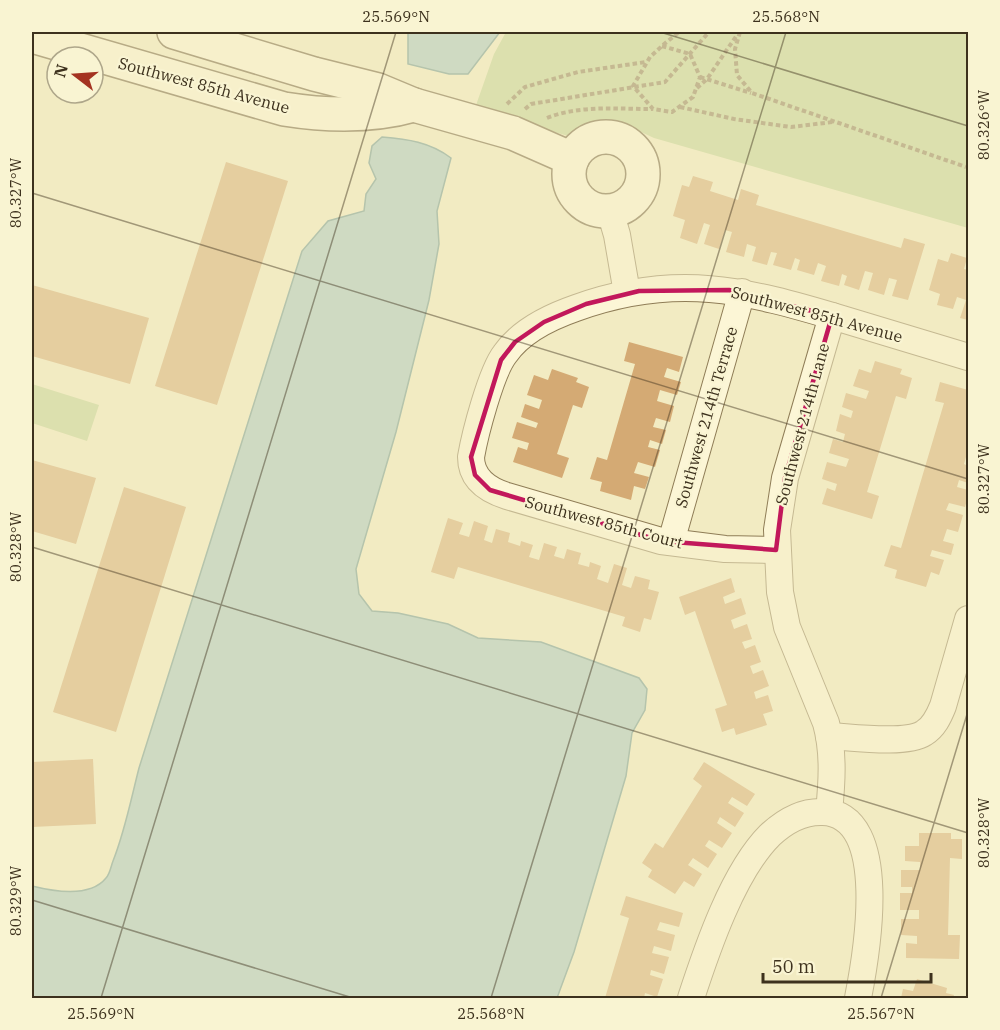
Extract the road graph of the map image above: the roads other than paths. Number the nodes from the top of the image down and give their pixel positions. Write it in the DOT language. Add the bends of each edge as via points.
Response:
graph roads {
  1 [pos="174,32"];
  2 [pos="32,36"];
  3 [pos="414,105"];
  4 [pos="572,159"];
  5 [pos="610,211"];
  6 [pos="742,292"];
  7 [pos="627,293"];
  8 [pos="832,316"];
  9 [pos="969,357"];
  10 [pos="475,475"];
  11 [pos="671,543"];
  12 [pos="776,550"];
  13 [pos="969,619"];
  14 [pos="829,736"];
  15 [pos="829,812"];
  16 [pos="691,999"];
  17 [pos="858,999"];
  1 -- 3 [label="street, Southwest 85th Avenue" via="378,90"];
  2 -- 3 [label="street, Southwest 85th Avenue" via="284,109 366,114"];
  3 -- 4 [label="street, Southwest 85th Avenue" via="500,129"];
  4 -- 5 [label="street" via="569,178 576,196 591,208"];
  4 -- 5 [label="street" via="586,143 608,137 636,152 641,162 642,184 630,202"];
  5 -- 7 [label="street"];
  6 -- 7 [label="street, Southwest 85th Avenue" via="691,287"];
  6 -- 8 [label="street, Southwest 85th Avenue"];
  6 -- 11 [label="street, Southwest 214th Terrace"];
  7 -- 10 [label="street, Southwest 85th Avenue" via="586,304 544,322 509,349 495,373 472,452"];
  8 -- 9 [label="street, Southwest 85th Avenue"];
  8 -- 12 [label="street, Southwest 214th Lane" via="783,486"];
  10 -- 11 [label="street, Southwest 85th Court" via="498,493"];
  11 -- 12 [label="street, Southwest 85th Court"];
  12 -- 14 [label="street, Southwest 214th Lane" via="788,627"];
  13 -- 14 [label="street" via="943,706 925,733 897,739"];
  14 -- 15 [label="street, Southwest 214th Lane"];
  15 -- 16 [label="street" via="804,813 790,820 758,850 720,918"];
  15 -- 17 [label="street" via="853,828 863,848 868,873 868,932"];
}
